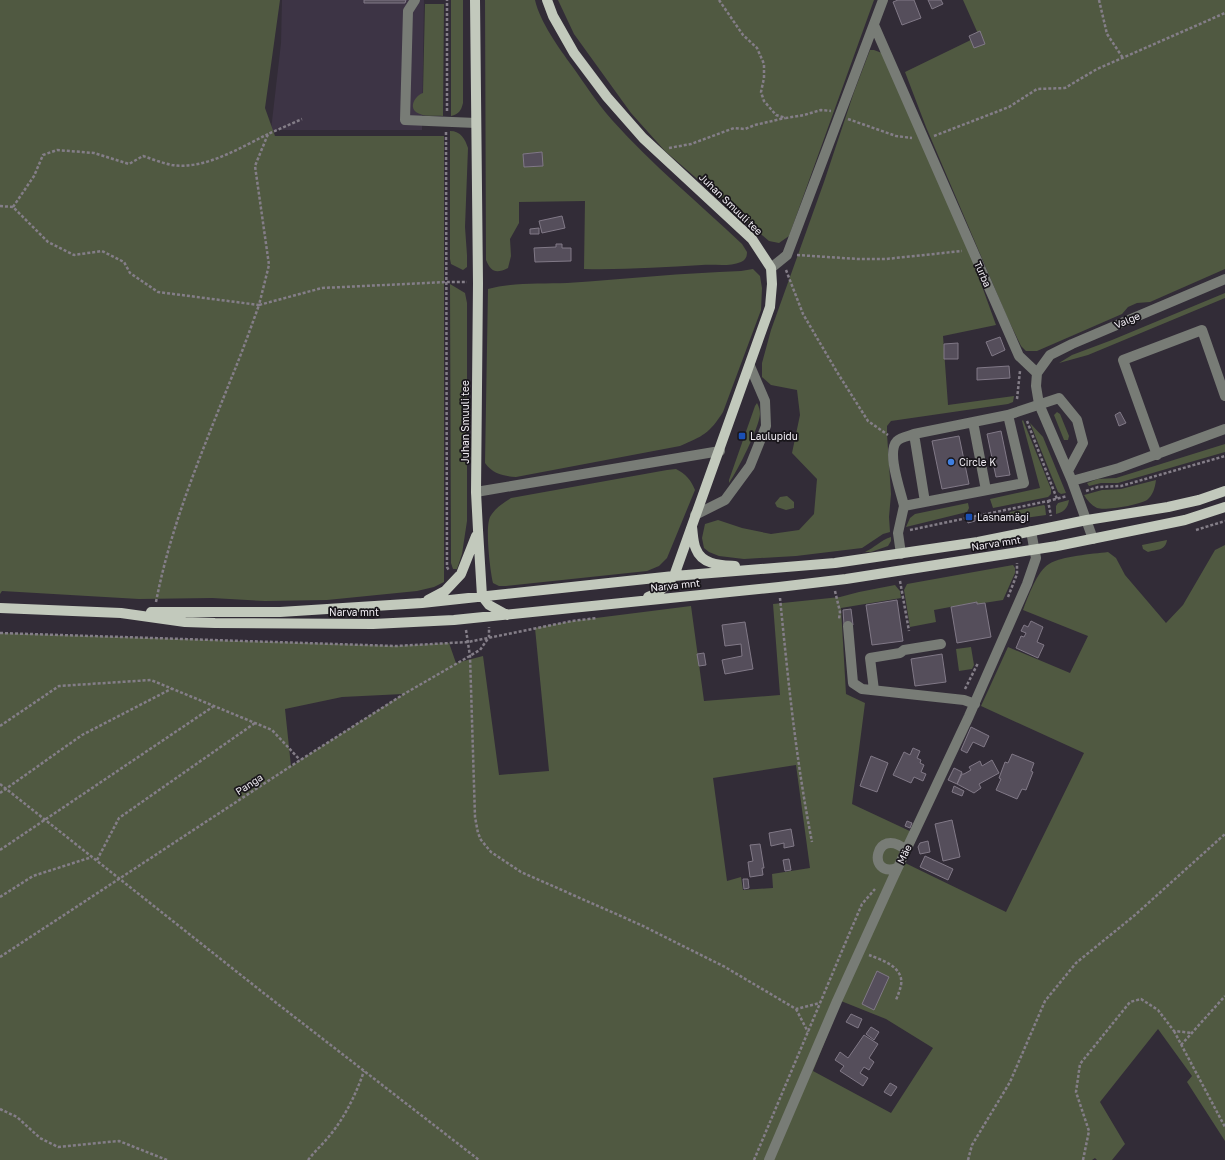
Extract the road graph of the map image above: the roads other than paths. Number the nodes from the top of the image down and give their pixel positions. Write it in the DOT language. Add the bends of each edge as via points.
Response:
graph roads {
  1 [pos="415,0"];
  2 [pos="475,0"];
  3 [pos="548,0"];
  4 [pos="883,0"];
  5 [pos="874,25"];
  6 [pos="476,123"];
  7 [pos="771,268"];
  8 [pos="1225,279"];
  9 [pos="750,366"];
  10 [pos="1037,373"];
  11 [pos="1225,396"];
  12 [pos="1039,404"];
  13 [pos="1008,416"];
  14 [pos="973,422"];
  15 [pos="1225,429"];
  16 [pos="914,434"];
  17 [pos="720,451"];
  18 [pos="1157,454"];
  19 [pos="1068,471"];
  20 [pos="1072,481"];
  21 [pos="986,490"];
  22 [pos="1225,491"];
  23 [pos="476,492"];
  24 [pos="925,502"];
  25 [pos="904,506"];
  26 [pos="1225,507"];
  27 [pos="694,520"];
  28 [pos="1087,520"];
  29 [pos="478,530"];
  30 [pos="1032,531"];
  31 [pos="1093,539"];
  32 [pos="1035,549"];
  33 [pos="901,554"];
  34 [pos="766,569"];
  35 [pos="674,576"];
  36 [pos="482,596"];
  37 [pos="636,601"];
  38 [pos="422,603"];
  39 [pos="0,608"];
  40 [pos="121,613"];
  41 [pos="507,615"];
  42 [pos="848,626"];
  43 [pos="941,644"];
  44 [pos="874,690"];
  45 [pos="975,704"];
  46 [pos="906,850"];
  47 [pos="897,868"];
  48 [pos="769,1160"];
  1 -- 6 [label="street" via="408,11 405,120"];
  2 -- 6 [label="main road, Juhan Smuuli tee"];
  3 -- 7 [label="main road, Juhan Smuuli tee" via="553,16 574,53 607,97 643,138 752,239"];
  4 -- 5 [label="street"];
  5 -- 7 [label="street" via="785,256"];
  5 -- 10 [label="street, Turba" via="1019,356"];
  6 -- 23 [label="main road, Juhan Smuuli tee"];
  7 -- 9 [label="main road" via="770,307"];
  8 -- 10 [label="street, Valge" via="1072,344 1050,355"];
  9 -- 17 [label="main road"];
  9 -- 27 [label="street" via="765,401 766,426 750,466 725,500"];
  10 -- 12 [label="street"];
  11 -- 18 [label="street" via="1202,330 1124,360"];
  12 -- 13 [label="street"];
  12 -- 19 [label="street"];
  12 -- 19 [label="street" via="1059,398 1077,420 1083,443"];
  13 -- 14 [label="street"];
  13 -- 21 [label="street" via="1024,483"];
  14 -- 16 [label="street"];
  14 -- 21 [label="street"];
  15 -- 18 [label="street"];
  16 -- 24 [label="street"];
  16 -- 25 [label="street" via="896,442 892,460"];
  17 -- 23 [label="street"];
  17 -- 27 [label="main road"];
  18 -- 20 [label="street"];
  19 -- 20 [label="street"];
  20 -- 28 [label="street"];
  21 -- 24 [label="street"];
  22 -- 28 [label="main road, Narva mnt" via="1168,507"];
  23 -- 29 [label="main road, Juhan Smuuli tee"];
  24 -- 25 [label="street"];
  25 -- 33 [label="street" via="898,533"];
  26 -- 31 [label="main road, Narva mnt" via="1185,520"];
  27 -- 34 [label="main road" via="695,549 704,559 712,564"];
  27 -- 35 [label="main road"];
  28 -- 30 [label="main road, Narva mnt"];
  28 -- 31 [label="street"];
  29 -- 36 [label="main road, Juhan Smuuli tee"];
  29 -- 38 [label="main road" via="461,574 445,591"];
  30 -- 32 [label="street, Mäe"];
  30 -- 33 [label="main road, Narva mnt"];
  31 -- 32 [label="main road, Narva mnt"];
  32 -- 37 [label="main road, Narva mnt" via="779,588"];
  32 -- 45 [label="street, Mäe" via="1036,558 1027,584"];
  33 -- 34 [label="main road, Narva mnt"];
  34 -- 35 [label="main road, Narva mnt"];
  35 -- 36 [label="main road, Narva mnt"];
  35 -- 37 [label="main road" via="654,595"];
  36 -- 38 [label="main road, Narva mnt"];
  36 -- 41 [label="main road" via="489,605"];
  37 -- 41 [label="main road, Narva mnt"];
  38 -- 40 [label="main road, Narva mnt" via="280,612"];
  39 -- 40 [label="main road, Narva mnt"];
  40 -- 41 [label="main road, Narva mnt" via="185,622 297,624 373,624"];
  42 -- 44 [label="street" via="853,683 862,689"];
  43 -- 44 [label="street" via="870,658"];
  44 -- 45 [label="street" via="964,700"];
  45 -- 46 [label="street, Mäe"];
  46 -- 47 [label="street, Mäe"];
  46 -- 47 [label="street" via="892,844 880,848 878,860 884,868"];
  47 -- 48 [label="street, Mäe"];
}
